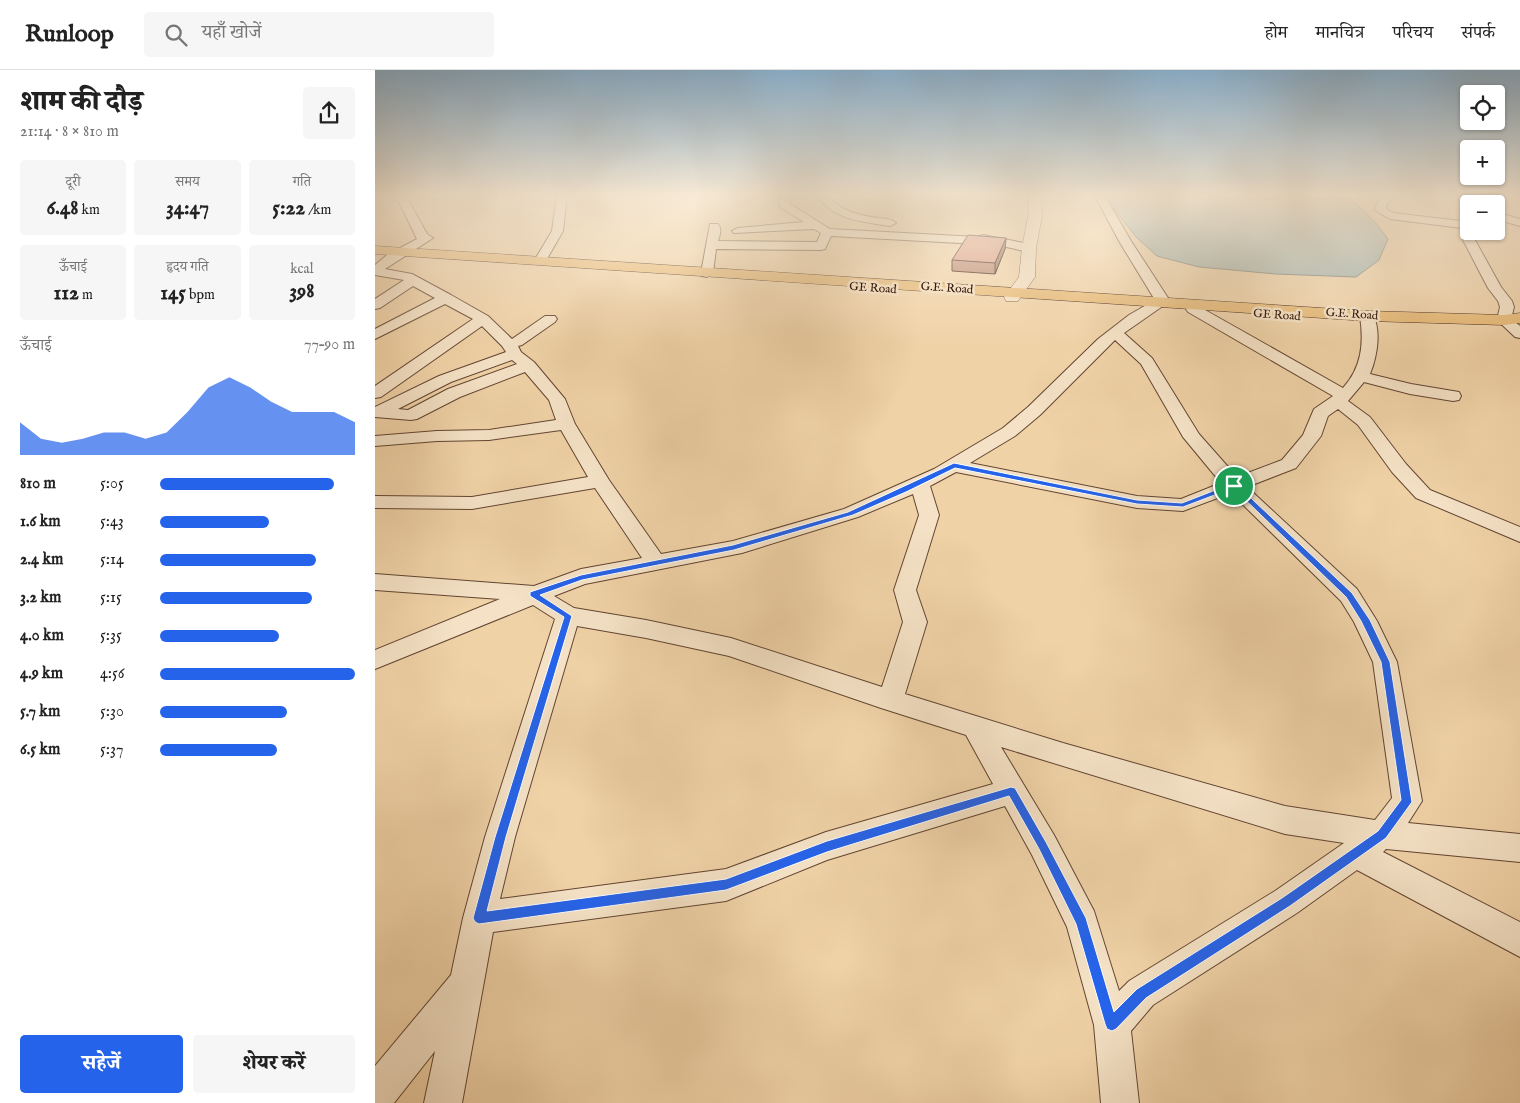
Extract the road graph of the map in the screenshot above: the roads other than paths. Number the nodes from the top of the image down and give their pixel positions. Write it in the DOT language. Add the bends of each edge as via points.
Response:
graph roads {
  1 [pos="413,244"];
  2 [pos="552,244"];
  3 [pos="822,244"];
  4 [pos="1004,244"];
  5 [pos="1020,244"];
  6 [pos="1021,244"];
  7 [pos="1127,244"];
  8 [pos="1471,244"];
  9 [pos="711,245"];
  10 [pos="1019,249"];
  11 [pos="375,250"];
  12 [pos="389,255"];
  13 [pos="540,261"];
  14 [pos="707,273"];
  15 [pos="413,280"];
  16 [pos="1012,290"];
  17 [pos="446,298"];
  18 [pos="1159,303"];
  19 [pos="375,306"];
  20 [pos="1193,309"];
  21 [pos="483,319"];
  22 [pos="550,319"];
  23 [pos="1368,319"];
  24 [pos="1516,325"];
  25 [pos="1115,333"];
  26 [pos="375,335"];
  27 [pos="512,350"];
  28 [pos="528,365"];
  29 [pos="1361,376"];
  30 [pos="375,393"];
  31 [pos="1453,396"];
  32 [pos="1342,399"];
  33 [pos="378,412"];
  34 [pos="566,424"];
  35 [pos="375,441"];
  36 [pos="954,466"];
  37 [pos="600,481"];
  38 [pos="919,483"];
  39 [pos="1234,486"];
  40 [pos="375,502"];
  41 [pos="1520,534"];
  42 [pos="656,563"];
  43 [pos="375,582"];
  44 [pos="533,594"];
  45 [pos="568,616"];
  46 [pos="375,660"];
  47 [pos="890,701"];
  48 [pos="975,727"];
  49 [pos="1011,791"];
  50 [pos="1382,835"];
  51 [pos="1520,848"];
  52 [pos="1355,853"];
  53 [pos="479,918"];
  54 [pos="1520,940"];
  55 [pos="467,982"];
  56 [pos="1112,1024"];
  57 [pos="375,1096"];
  58 [pos="443,1103"];
  59 [pos="1120,1103"];
  1 -- 12 [label="street"];
  2 -- 13 [label="street"];
  3 -- 9 [label="street"];
  4 -- 10 [label="street"];
  5 -- 10 [label="street"];
  6 -- 10 [label="street"];
  7 -- 18 [label="street"];
  8 -- 24 [label="street"];
  9 -- 14 [label="street"];
  10 -- 16 [label="street" via="1027,277"];
  11 -- 12 [label="main road, G.E. Road"];
  12 -- 13 [label="main road, G.E. Road"];
  12 -- 15 [label="street" via="375,271"];
  12 -- 16 [label="main road, GE Road"];
  13 -- 14 [label="main road, G.E. Road"];
  14 -- 16 [label="main road, G.E. Road"];
  15 -- 17 [label="street"];
  15 -- 19 [label="street"];
  16 -- 18 [label="main road, GE Road"];
  17 -- 21 [label="street"];
  17 -- 26 [label="street"];
  18 -- 20 [label="main road, GE Road"];
  18 -- 23 [label="main road, G.E. Road"];
  18 -- 25 [label="street"];
  20 -- 23 [label="main road, GE Road"];
  20 -- 32 [label="street"];
  21 -- 27 [label="street"];
  21 -- 30 [label="street"];
  22 -- 27 [label="street" via="517,342"];
  23 -- 24 [label="main road, GE Road"];
  23 -- 29 [label="street" via="1371,334"];
  25 -- 36 [label="street" via="1009,432"];
  25 -- 39 [label="street" via="1147,361 1192,437"];
  27 -- 28 [label="street"];
  27 -- 33 [label="street" via="413,392"];
  28 -- 33 [label="street" via="454,393 411,416"];
  28 -- 34 [label="street" via="557,399"];
  29 -- 31 [label="street"];
  29 -- 32 [label="street"];
  32 -- 39 [label="street" via="1320,412 1312,436 1289,464"];
  32 -- 41 [label="street" via="1423,494"];
  34 -- 35 [label="street" via="489,435"];
  34 -- 37 [label="street"];
  36 -- 38 [label="street"];
  36 -- 39 [label="street" via="1137,502 1183,505"];
  37 -- 40 [label="street" via="472,502"];
  37 -- 42 [label="street"];
  38 -- 42 [label="street" via="851,514 734,548"];
  38 -- 47 [label="street" via="929,515 905,590 915,622"];
  39 -- 50 [label="street" via="1349,595 1385,662 1407,802"];
  42 -- 44 [label="street" via="581,577"];
  43 -- 44 [label="street"];
  44 -- 45 [label="street"];
  44 -- 46 [label="street"];
  45 -- 47 [label="street" via="731,648"];
  45 -- 53 [label="street" via="500,837"];
  47 -- 48 [label="street"];
  48 -- 49 [label="street"];
  48 -- 50 [label="street" via="1285,820"];
  49 -- 53 [label="street" via="827,846 726,884"];
  49 -- 56 [label="street" via="1043,845 1082,923"];
  50 -- 51 [label="street"];
  50 -- 52 [label="street"];
  52 -- 54 [label="street"];
  52 -- 56 [label="street" via="1286,902 1141,994"];
  53 -- 55 [label="street"];
  55 -- 57 [label="street"];
  55 -- 58 [label="street"];
  56 -- 59 [label="street"];
}
